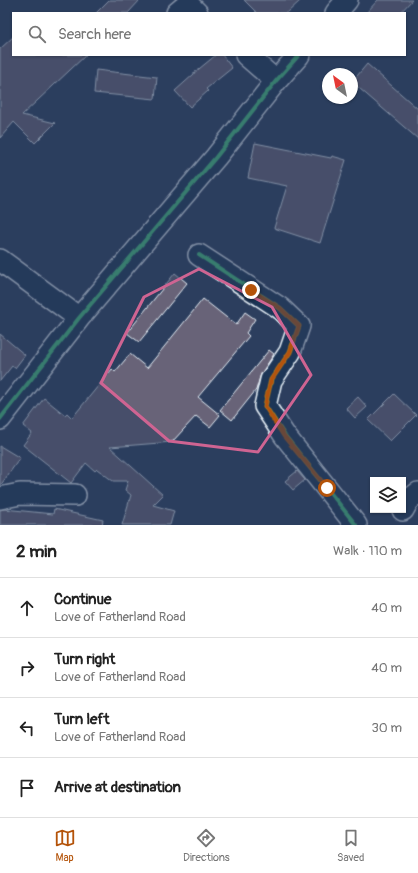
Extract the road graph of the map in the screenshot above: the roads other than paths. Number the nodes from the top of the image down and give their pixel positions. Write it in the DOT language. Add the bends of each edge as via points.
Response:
graph roads {
  1 [pos="347,0"];
  2 [pos="178,12"];
  3 [pos="196,12"];
  4 [pos="337,12"];
  5 [pos="247,56"];
  6 [pos="298,56"];
  7 [pos="276,81"];
  8 [pos="199,255"];
  9 [pos="0,260"];
  10 [pos="79,318"];
  11 [pos="0,419"];
  12 [pos="418,493"];
  13 [pos="75,495"];
  14 [pos="0,498"];
  15 [pos="406,505"];
  16 [pos="402,513"];
  17 [pos="356,525"];
  18 [pos="396,525"];
  1 -- 4 [label="street"];
  2 -- 3 [label="street" via="191,7"];
  5 -- 7 [label="street"];
  6 -- 7 [label="street"];
  7 -- 10 [label="street" via="216,157"];
  8 -- 17 [label="street" via="280,308 299,326 290,352 271,380 265,406 284,436"];
  9 -- 10 [label="street"];
  10 -- 11 [label="street"];
  12 -- 15 [label="street"];
  13 -- 14 [label="street" via="20,494"];
  16 -- 18 [label="street"];
}
